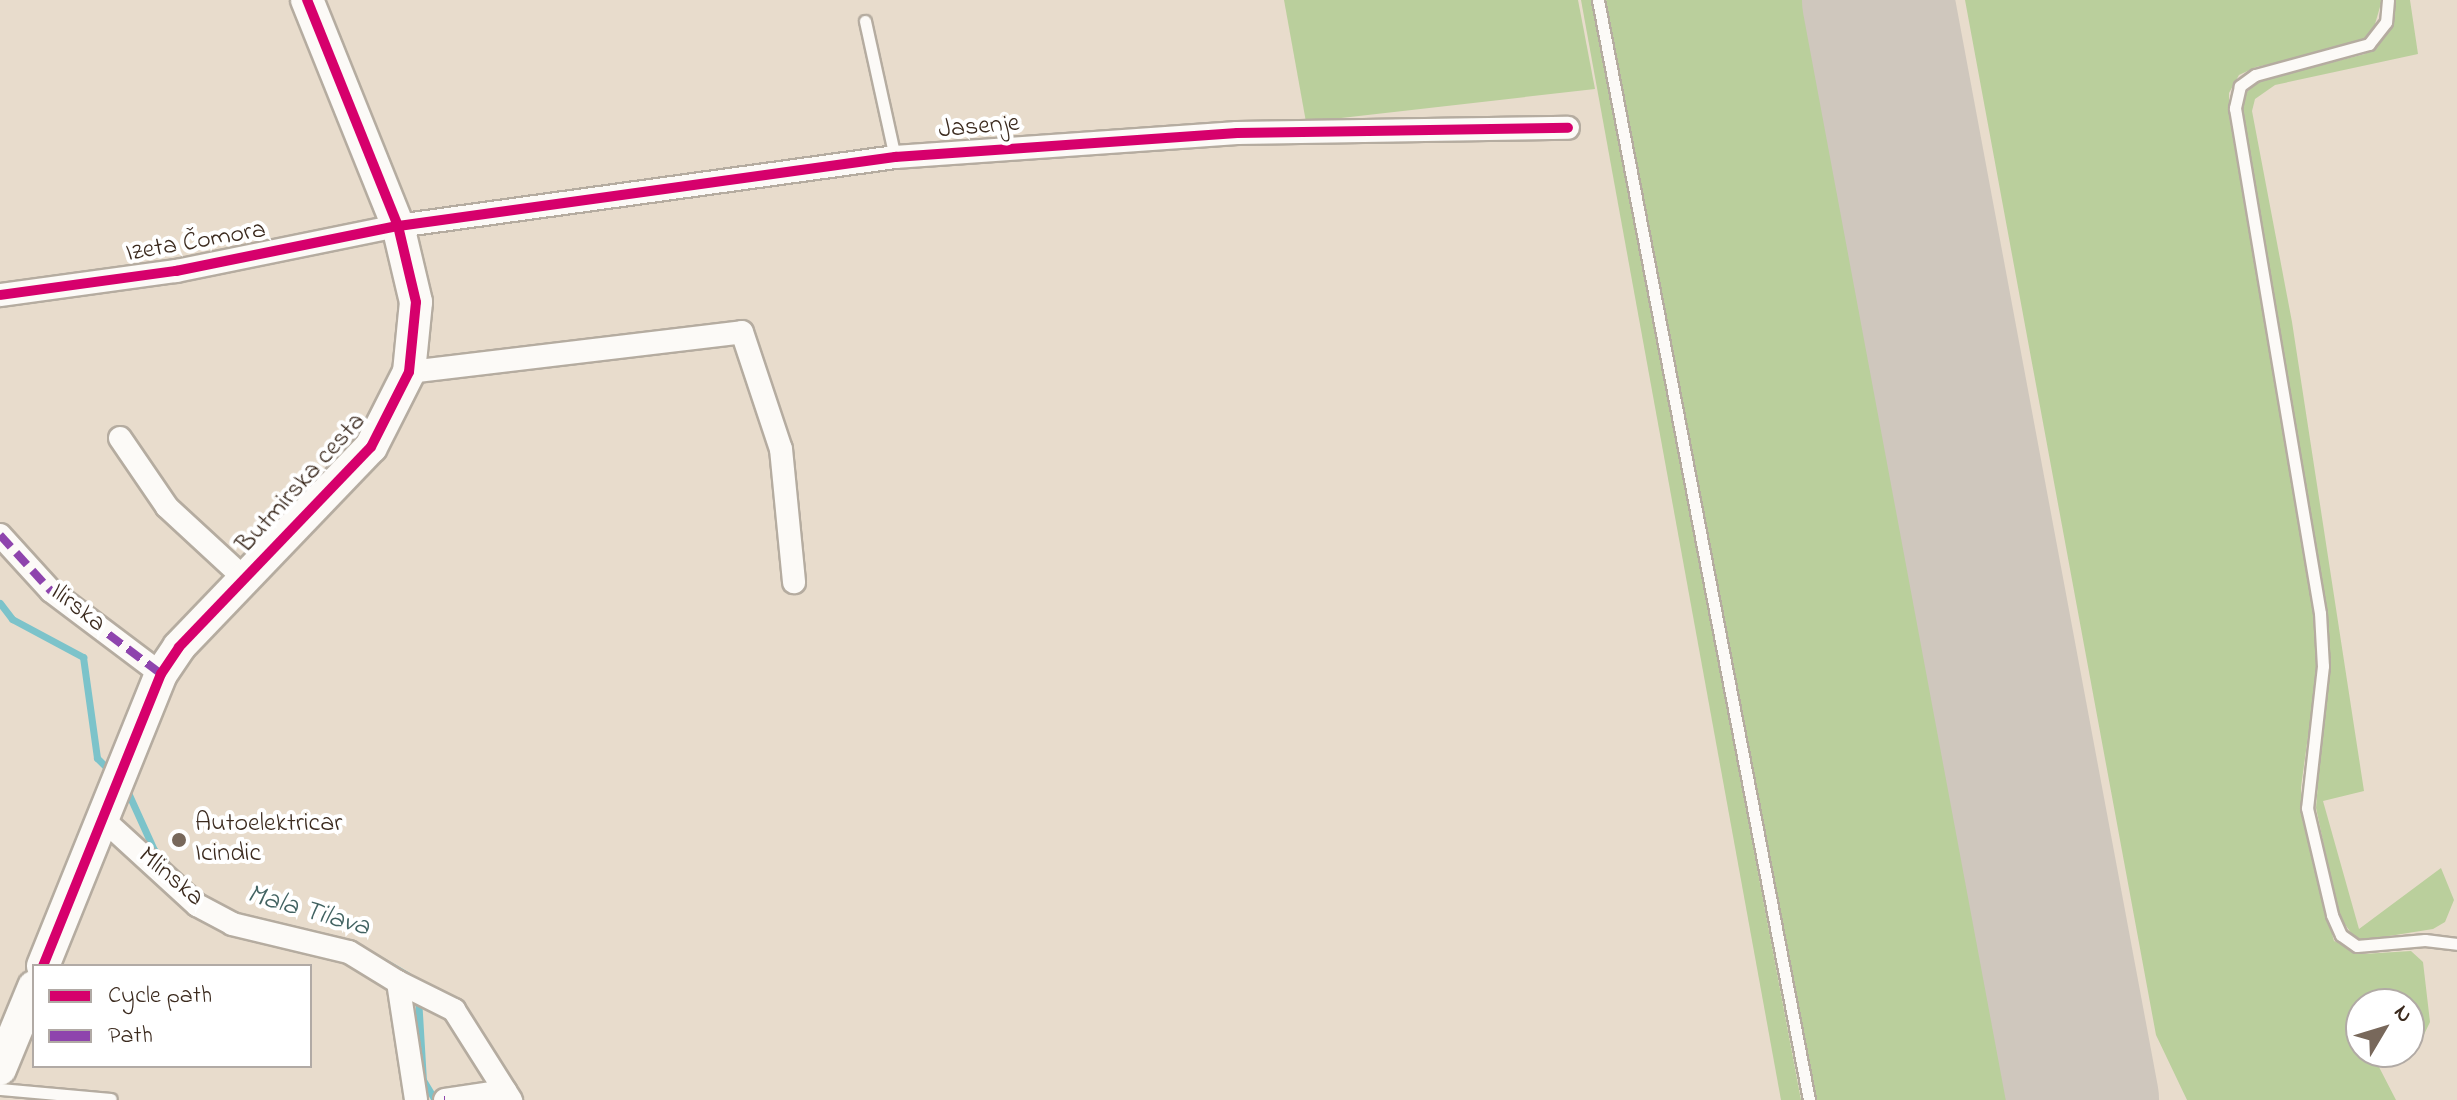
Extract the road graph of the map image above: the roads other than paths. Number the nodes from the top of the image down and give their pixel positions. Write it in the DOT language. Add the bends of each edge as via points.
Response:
graph roads {
  1 [pos="307,0"];
  2 [pos="1598,0"];
  3 [pos="2388,0"];
  4 [pos="865,21"];
  5 [pos="1568,128"];
  6 [pos="895,157"];
  7 [pos="398,226"];
  8 [pos="0,295"];
  9 [pos="409,372"];
  10 [pos="120,438"];
  11 [pos="0,535"];
  12 [pos="245,579"];
  13 [pos="794,582"];
  14 [pos="161,674"];
  15 [pos="110,809"];
  16 [pos="2457,944"];
  17 [pos="44,964"];
  18 [pos="406,985"];
  19 [pos="32,992"];
  20 [pos="0,1069"];
  21 [pos="0,1089"];
  22 [pos="508,1096"];
  23 [pos="111,1099"];
  24 [pos="416,1100"];
  25 [pos="445,1100"];
  26 [pos="1809,1100"];
  1 -- 7 [label="street, Butmirska cesta"];
  2 -- 26 [label="lane"];
  3 -- 16 [label="lane" via="2386,22 2369,44 2255,75 2240,86 2235,108 2320,613 2323,666 2307,808 2332,915 2341,935 2357,946 2425,940"];
  4 -- 6 [label="lane"];
  5 -- 6 [label="street, Jasenje" via="1221,134"];
  6 -- 7 [label="street, Jasenje"];
  7 -- 8 [label="street, Izeta Čomora" via="176,271"];
  7 -- 9 [label="street, Butmirska cesta" via="416,302"];
  9 -- 12 [label="street, Butmirska cesta" via="371,447"];
  9 -- 13 [label="street" via="742,332 781,449"];
  10 -- 12 [label="street" via="167,507"];
  11 -- 14 [label="street, Ilirska" via="51,591"];
  12 -- 14 [label="street, Butmirska cesta" via="179,647"];
  14 -- 15 [label="street, Butmirska cesta"];
  15 -- 17 [label="street, Butmirska cesta"];
  15 -- 18 [label="street, Mlinska" via="171,883 221,917 349,952"];
  18 -- 22 [label="street, Mlinska" via="454,1010"];
  18 -- 24 [label="street"];
  19 -- 20 [label="street"];
  21 -- 23 [label="lane"];
  22 -- 25 [label="street"];
}
